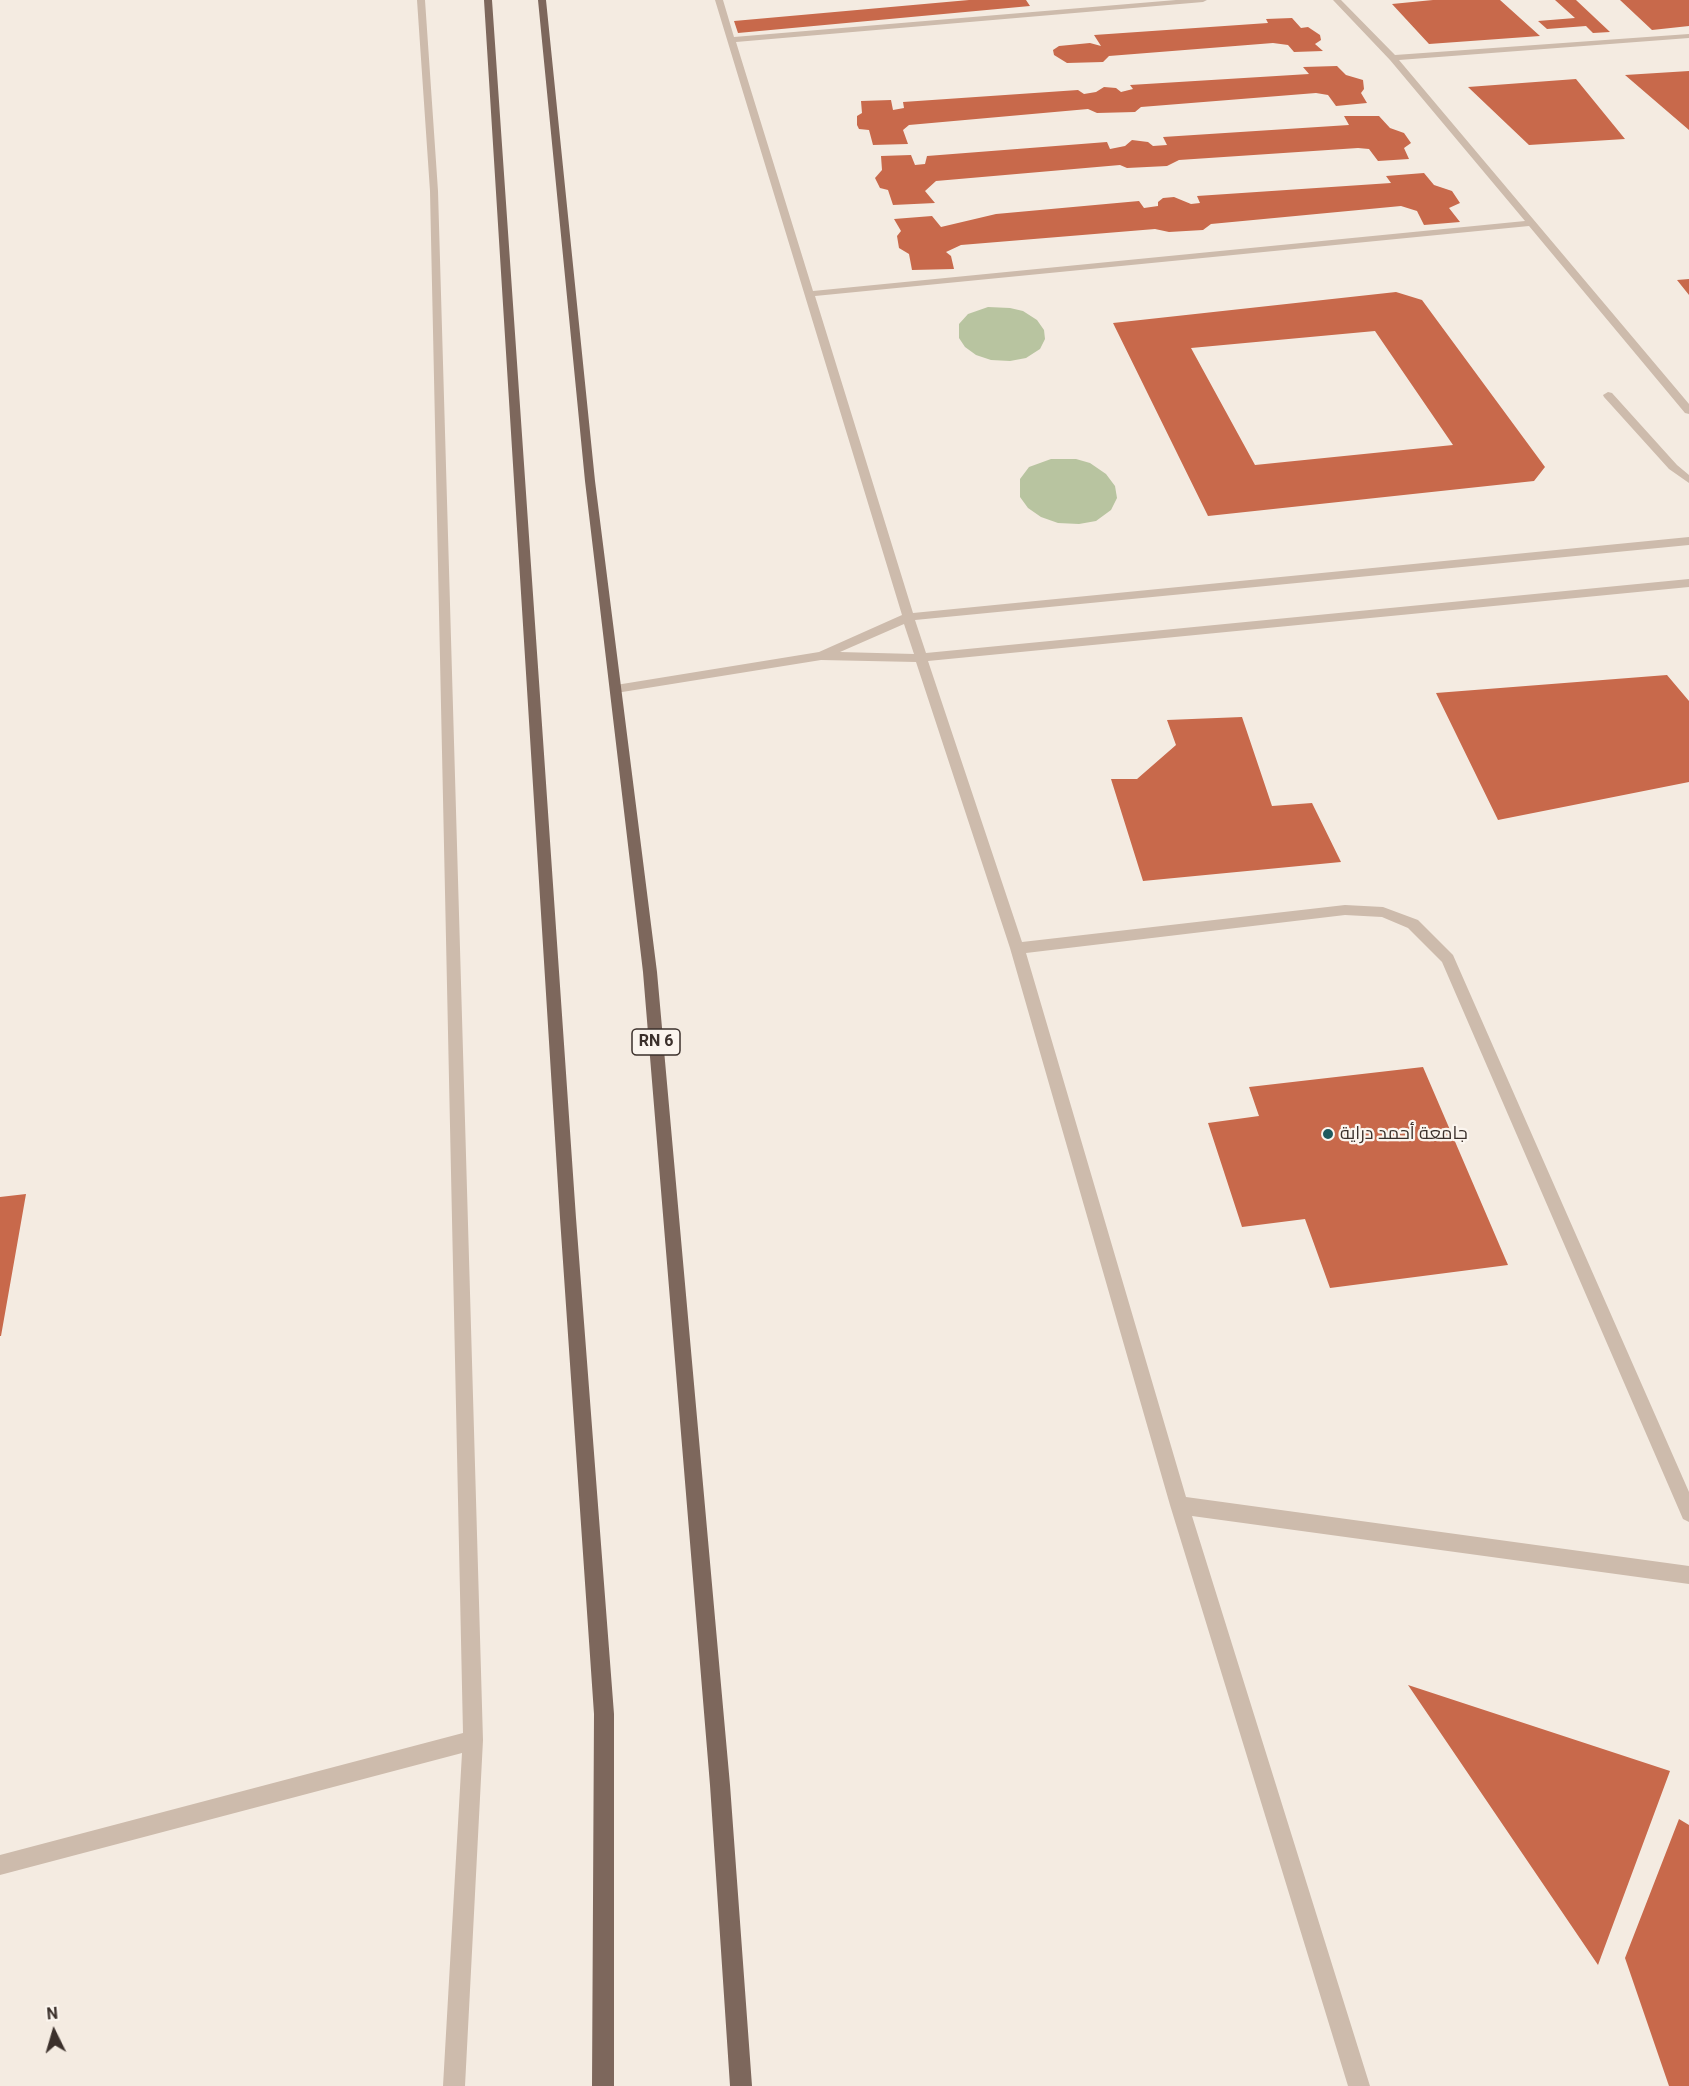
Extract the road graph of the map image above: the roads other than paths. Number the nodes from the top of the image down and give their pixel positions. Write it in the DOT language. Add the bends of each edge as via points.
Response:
graph roads {
  1 [pos="421,0"];
  2 [pos="488,0"];
  3 [pos="542,0"];
  4 [pos="719,0"];
  5 [pos="1203,0"];
  6 [pos="1336,0"];
  7 [pos="1689,36"];
  8 [pos="731,40"];
  9 [pos="1393,58"];
  10 [pos="1530,223"];
  11 [pos="809,294"];
  12 [pos="1608,395"];
  13 [pos="1689,411"];
  14 [pos="1689,480"];
  15 [pos="1689,541"];
  16 [pos="1689,583"];
  17 [pos="909,617"];
  18 [pos="821,656"];
  19 [pos="921,658"];
  20 [pos="616,689"];
  21 [pos="1017,948"];
  22 [pos="1179,1504"];
  23 [pos="1689,1513"];
  24 [pos="1689,1575"];
  25 [pos="473,1740"];
  26 [pos="0,1864"];
  27 [pos="454,2086"];
  28 [pos="603,2086"];
  29 [pos="741,2086"];
  30 [pos="1359,2086"];
  1 -- 25 [label="lane" via="434,191"];
  2 -- 28 [label="main road" via="604,1714"];
  3 -- 20 [label="main road, RN 6" via="590,481"];
  4 -- 8 [label="lane"];
  5 -- 8 [label="lane"];
  6 -- 9 [label="lane"];
  7 -- 9 [label="lane"];
  8 -- 11 [label="lane"];
  9 -- 10 [label="lane"];
  10 -- 11 [label="lane"];
  10 -- 13 [label="lane"];
  11 -- 17 [label="lane"];
  12 -- 14 [label="lane"];
  15 -- 17 [label="lane"];
  16 -- 19 [label="lane"];
  17 -- 18 [label="lane"];
  17 -- 19 [label="lane"];
  18 -- 19 [label="lane"];
  18 -- 20 [label="lane"];
  19 -- 21 [label="lane"];
  20 -- 29 [label="main road, RN 6" via="650,972 720,1785"];
  21 -- 22 [label="lane"];
  21 -- 23 [label="lane" via="1345,910 1383,912 1413,924 1448,959"];
  22 -- 24 [label="lane"];
  22 -- 30 [label="lane"];
  25 -- 26 [label="lane"];
  25 -- 27 [label="lane"];
}
